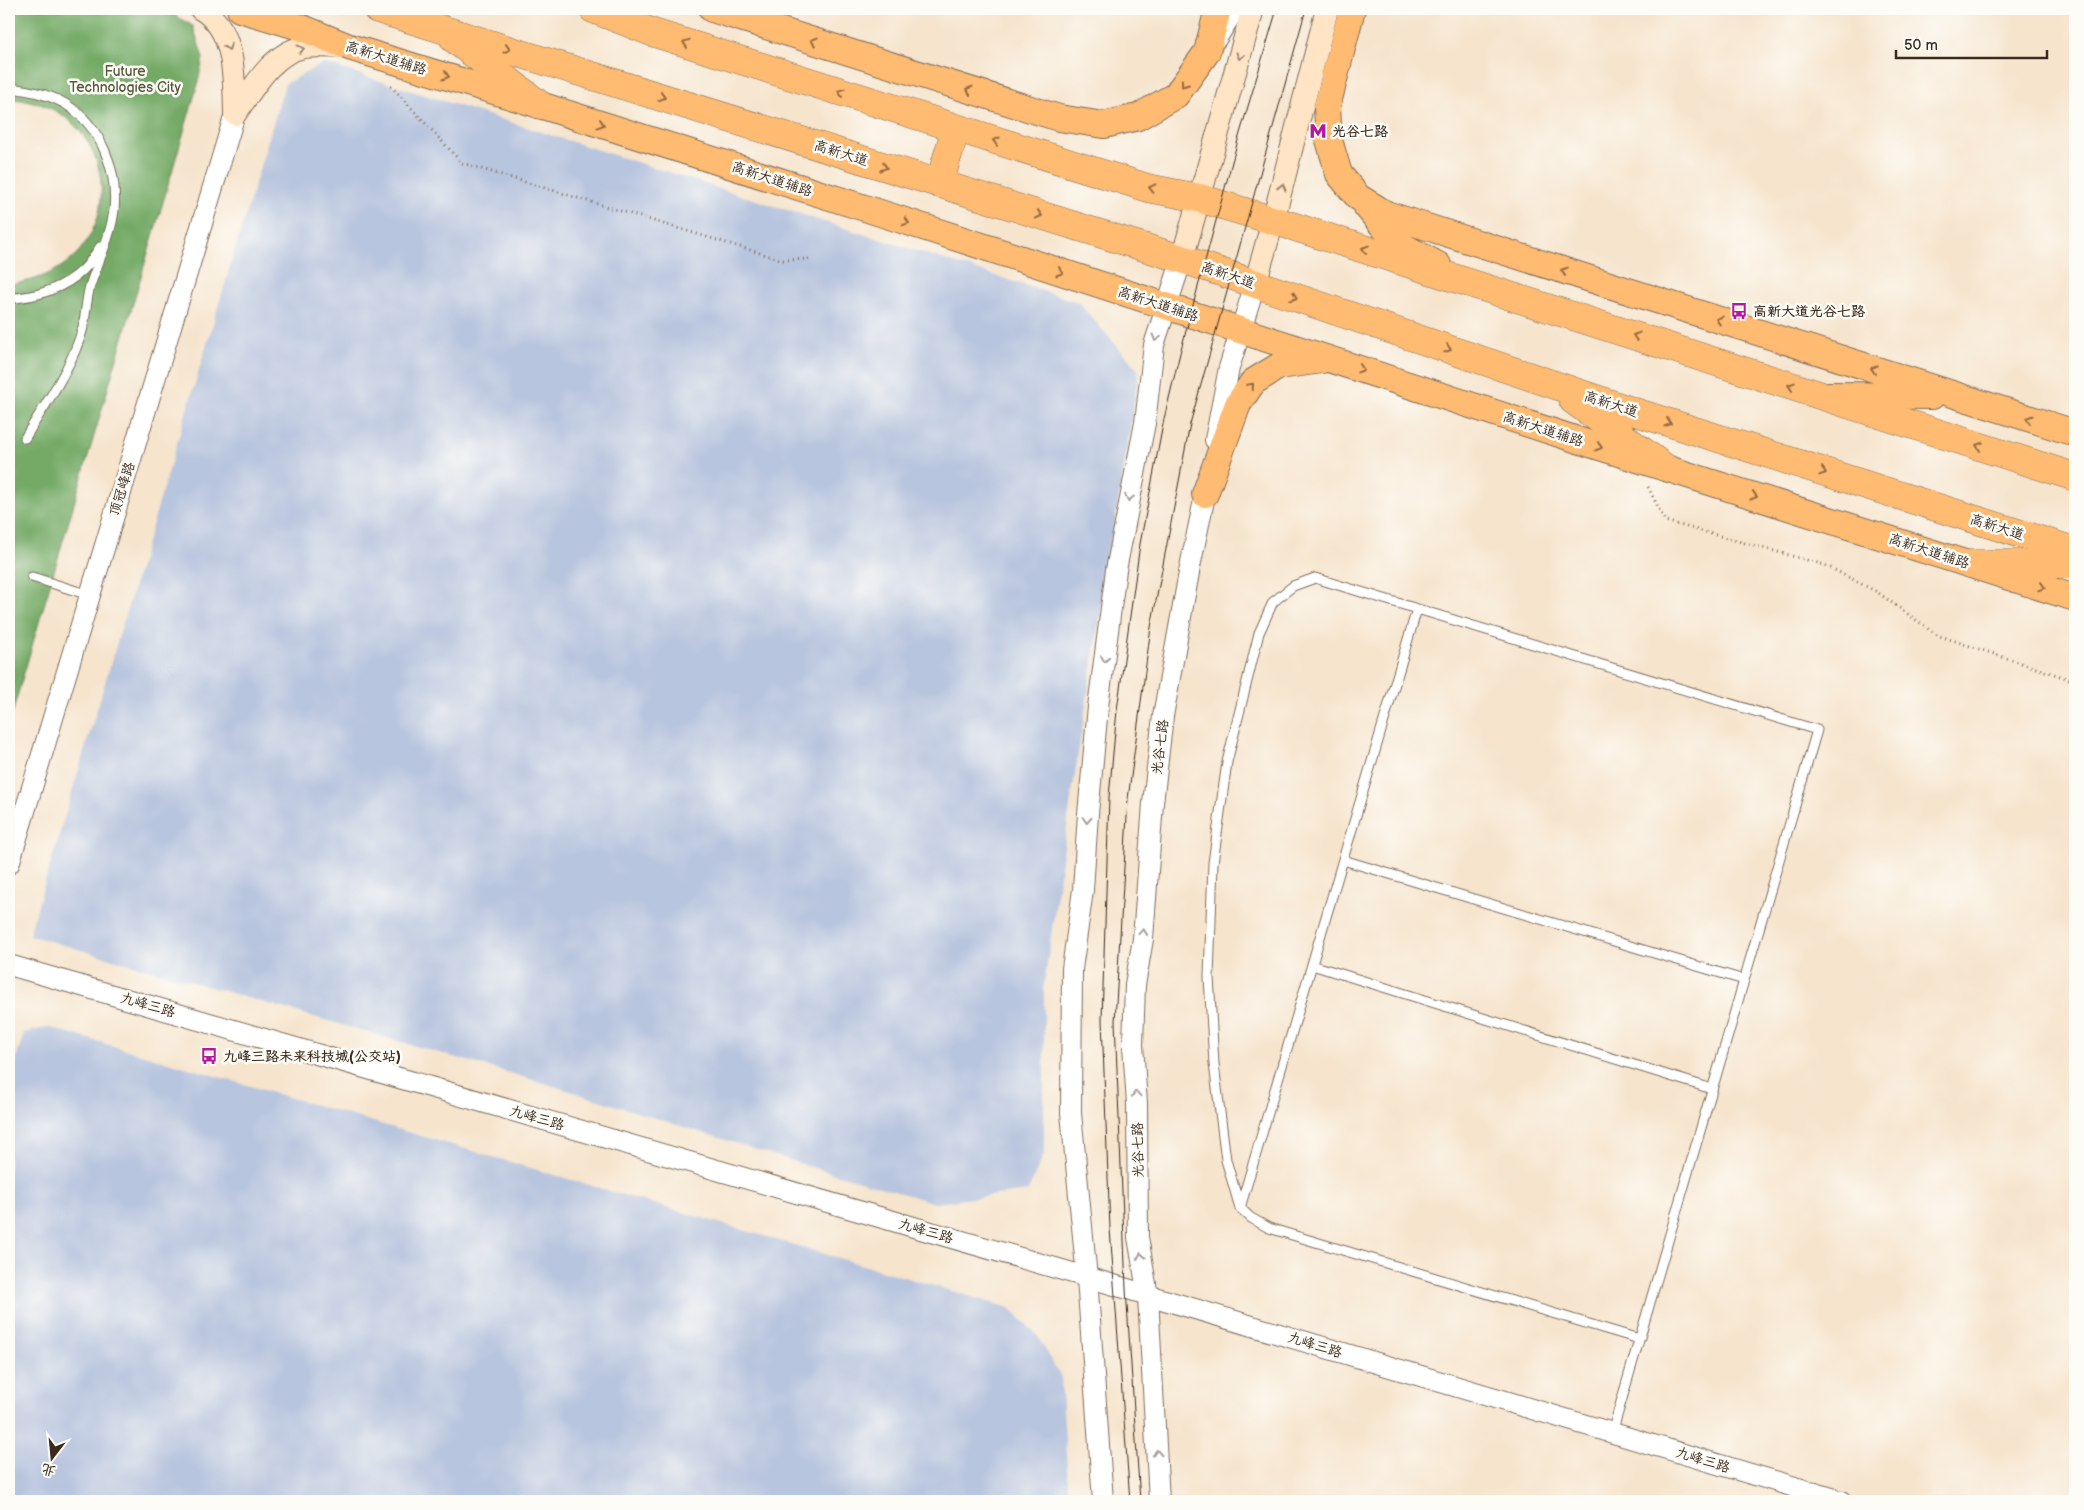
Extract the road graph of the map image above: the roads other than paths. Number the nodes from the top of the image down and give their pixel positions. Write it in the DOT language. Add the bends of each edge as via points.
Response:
graph roads {
  1 [pos="201,9"];
  2 [pos="240,9"];
  3 [pos="376,9"];
  4 [pos="594,9"];
  5 [pos="712,9"];
  6 [pos="1218,9"];
  7 [pos="1235,9"];
  8 [pos="1253,9"];
  9 [pos="1327,9"];
  10 [pos="1352,9"];
  11 [pos="438,28"];
  12 [pos="349,47"];
  13 [pos="1317,50"];
  14 [pos="1207,52"];
  15 [pos="9,88"];
  16 [pos="540,105"];
  17 [pos="235,114"];
  18 [pos="956,128"];
  19 [pos="1329,140"];
  20 [pos="940,184"];
  21 [pos="1358,197"];
  22 [pos="1200,198"];
  23 [pos="1273,221"];
  24 [pos="106,239"];
  25 [pos="1182,258"];
  26 [pos="1469,283"];
  27 [pos="1255,284"];
  28 [pos="9,298"];
  29 [pos="1166,307"];
  30 [pos="1241,331"];
  31 [pos="1329,359"];
  32 [pos="1551,384"];
  33 [pos="1818,395"];
  34 [pos="1961,397"];
  35 [pos="2075,434"];
  36 [pos="25,438"];
  37 [pos="1664,467"];
  38 [pos="2075,477"];
  39 [pos="1205,494"];
  40 [pos="2075,551"];
  41 [pos="1971,564"];
  42 [pos="2075,564"];
  43 [pos="32,577"];
  44 [pos="89,595"];
  45 [pos="2075,598"];
  46 [pos="1417,609"];
  47 [pos="1343,860"];
  48 [pos="9,864"];
  49 [pos="9,965"];
  50 [pos="1312,965"];
  51 [pos="1744,980"];
  52 [pos="1712,1089"];
  53 [pos="1240,1208"];
  54 [pos="1087,1278"];
  55 [pos="1148,1296"];
  56 [pos="1640,1339"];
  57 [pos="1612,1433"];
  58 [pos="1103,1501"];
  59 [pos="1160,1501"];
  60 [pos="1842,1501"];
  1 -- 17 [label="main road, one-way" via="209,13 225,37 234,64"];
  2 -- 12 [label="main road, 高新大道辅路" via="300,27"];
  3 -- 11 [label="highway, 高新大道"];
  18 -- 4 [label="highway, one-way" via="654,32"];
  14 -- 5 [label="main road, one-way" via="1176,95 1138,117 1104,124 1059,118"];
  6 -- 14 [label="main road"];
  7 -- 14 [label="street"];
  8 -- 22 [label="main road, one-way"];
  9 -- 13 [label="main road, 光谷七路"];
  10 -- 19 [label="main road" via="1327,107"];
  11 -- 16 [label="highway"];
  11 -- 20 [label="highway, 高新大道, one-way"];
  12 -- 16 [label="main road, 高新大道辅路, one-way"];
  17 -- 12 [label="main road, one-way" via="265,72 286,54 303,47"];
  13 -- 19 [label="street" via="1312,93"];
  23 -- 13 [label="main road, 光谷七路, one-way"];
  15 -- 24 [label="lane" via="33,91 66,105 93,128 108,158 115,187 114,212"];
  16 -- 29 [label="main road, 高新大道辅路, one-way"];
  17 -- 44 [label="street, 顶冠峰路"];
  18 -- 20 [label="highway"];
  22 -- 18 [label="highway, one-way" via="1148,188"];
  19 -- 21 [label="main road" via="1339,174"];
  20 -- 25 [label="highway, 高新大道, one-way"];
  21 -- 26 [label="main road" via="1397,243"];
  34 -- 21 [label="main road, one-way" via="1386,214"];
  22 -- 23 [label="highway"];
  22 -- 25 [label="main road"];
  26 -- 23 [label="highway, one-way"];
  23 -- 27 [label="main road, 光谷七路"];
  24 -- 28 [label="lane" via="84,270 55,289"];
  24 -- 36 [label="lane" via="90,287 78,340 68,364"];
  25 -- 27 [label="highway, 高新大道"];
  25 -- 29 [label="street"];
  33 -- 26 [label="highway, one-way"];
  27 -- 30 [label="street, 光谷七路"];
  27 -- 32 [label="highway, 高新大道, one-way"];
  29 -- 30 [label="main road, 高新大道辅路"];
  29 -- 54 [label="street, one-way" via="1154,345 1145,422 1116,570 1098,707 1084,890 1072,969 1071,1113"];
  30 -- 31 [label="main road, 高新大道辅路"];
  30 -- 39 [label="street, 光谷七路" via="1229,368"];
  31 -- 37 [label="main road, 高新大道辅路, one-way"];
  39 -- 31 [label="main road, one-way" via="1238,404 1253,382 1279,366"];
  32 -- 37 [label="highway"];
  32 -- 40 [label="highway, 高新大道, one-way"];
  33 -- 34 [label="main road"];
  38 -- 33 [label="highway, one-way"];
  35 -- 34 [label="main road, one-way"];
  37 -- 41 [label="main road, 高新大道辅路, one-way"];
  55 -- 39 [label="street, 光谷七路, one-way" via="1138,1237 1134,985 1143,939 1163,716"];
  41 -- 42 [label="highway"];
  41 -- 45 [label="main road, 高新大道辅路, one-way"];
  43 -- 44 [label="lane"];
  44 -- 48 [label="street, 顶冠峰路"];
  46 -- 47 [label="lane"];
  46 -- 51 [label="lane" via="1817,730"];
  46 -- 53 [label="lane" via="1315,578 1293,586 1273,602 1259,633 1227,762 1213,863 1209,977 1214,1064 1226,1160"];
  47 -- 50 [label="lane"];
  47 -- 51 [label="lane"];
  49 -- 54 [label="street, 九峰三路"];
  50 -- 52 [label="lane"];
  50 -- 53 [label="lane"];
  51 -- 52 [label="lane"];
  52 -- 56 [label="lane"];
  53 -- 56 [label="lane" via="1269,1228"];
  54 -- 55 [label="street, 九峰三路"];
  54 -- 58 [label="street"];
  55 -- 57 [label="street, 九峰三路"];
  59 -- 55 [label="street, 光谷七路, one-way"];
  56 -- 57 [label="lane"];
  57 -- 60 [label="street, 九峰三路"];
}
